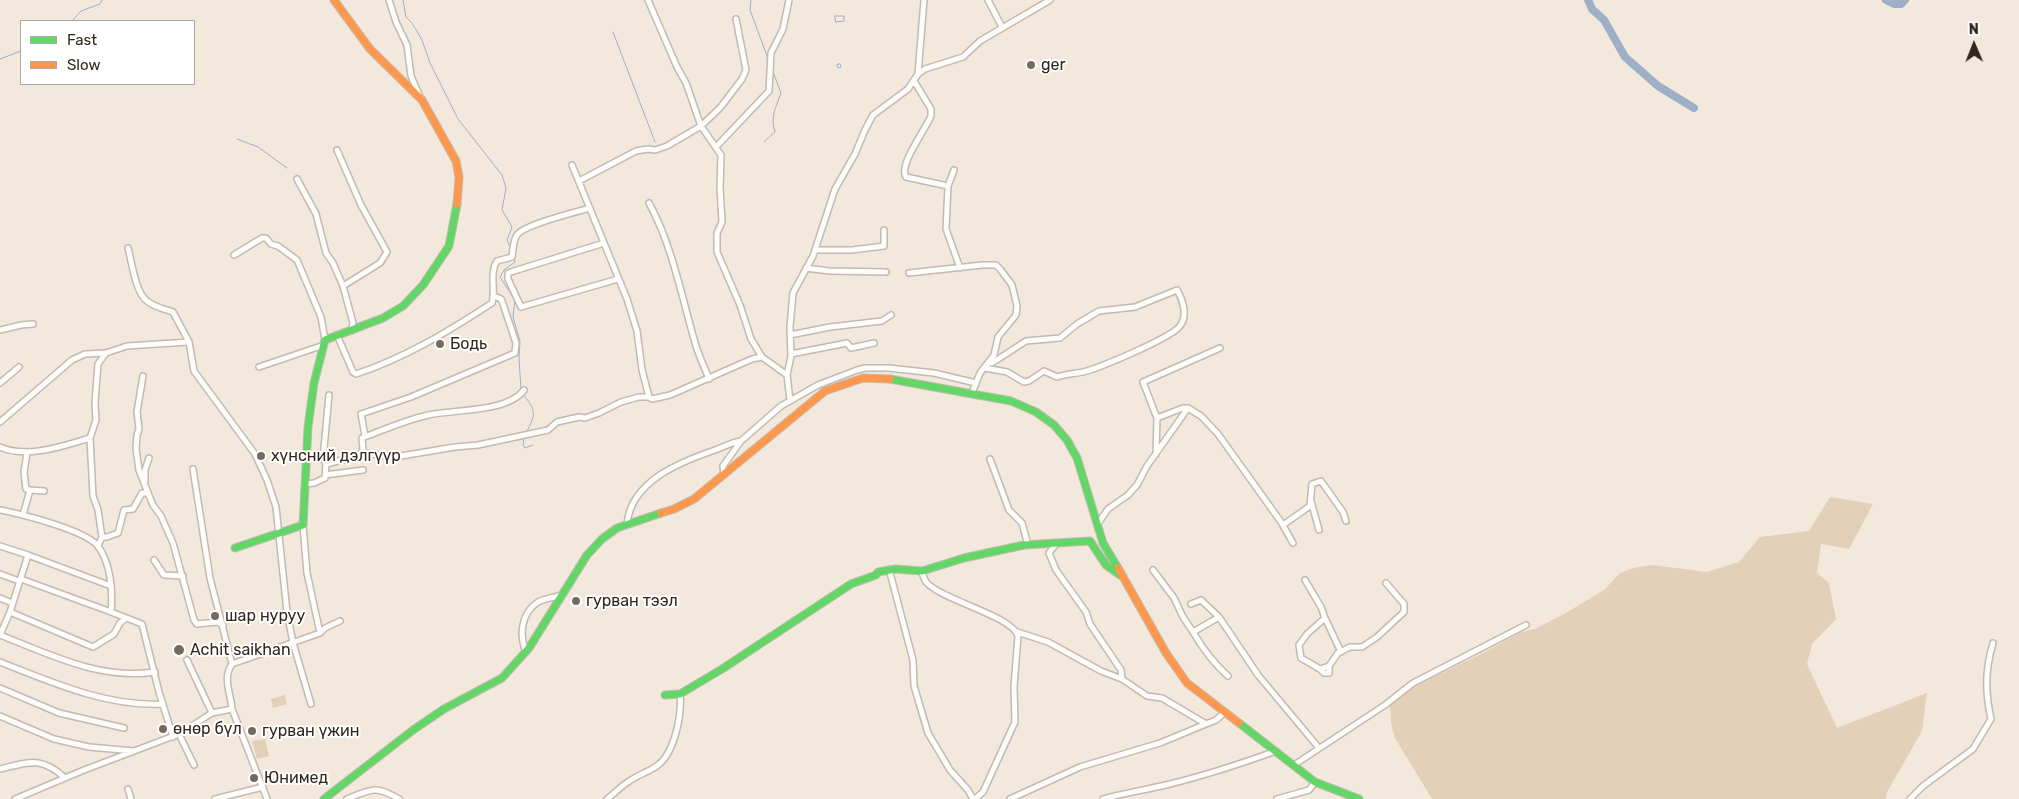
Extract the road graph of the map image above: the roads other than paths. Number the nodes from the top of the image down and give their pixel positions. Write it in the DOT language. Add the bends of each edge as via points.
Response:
graph roads {
  1 [pos="334,0"];
  2 [pos="389,0"];
  3 [pos="648,0"];
  4 [pos="789,0"];
  5 [pos="924,0"];
  6 [pos="988,0"];
  7 [pos="1050,0"];
  8 [pos="736,19"];
  9 [pos="1002,27"];
  10 [pos="918,74"];
  11 [pos="914,81"];
  12 [pos="422,100"];
  13 [pos="700,126"];
  14 [pos="716,147"];
  15 [pos="337,150"];
  16 [pos="572,165"];
  17 [pos="954,170"];
  18 [pos="297,179"];
  19 [pos="579,181"];
  20 [pos="948,186"];
  21 [pos="649,204"];
  22 [pos="590,208"];
  23 [pos="884,230"];
  24 [pos="604,242"];
  25 [pos="128,248"];
  26 [pos="815,250"];
  27 [pos="234,255"];
  28 [pos="806,268"];
  29 [pos="960,268"];
  30 [pos="886,272"];
  31 [pos="909,273"];
  32 [pos="618,279"];
  33 [pos="343,286"];
  34 [pos="494,296"];
  35 [pos="891,315"];
  36 [pos="33,324"];
  37 [pos="0,330"];
  38 [pos="351,330"];
  39 [pos="337,334"];
  40 [pos="790,335"];
  41 [pos="189,342"];
  42 [pos="325,343"];
  43 [pos="874,343"];
  44 [pos="1220,348"];
  45 [pos="106,353"];
  46 [pos="791,354"];
  47 [pos="762,357"];
  48 [pos="987,365"];
  49 [pos="19,367"];
  50 [pos="258,367"];
  51 [pos="788,374"];
  52 [pos="142,376"];
  53 [pos="709,379"];
  54 [pos="0,383"];
  55 [pos="976,383"];
  56 [pos="524,390"];
  57 [pos="972,393"];
  58 [pos="330,395"];
  59 [pos="649,397"];
  60 [pos="790,400"];
  61 [pos="1188,408"];
  62 [pos="1156,418"];
  63 [pos="0,422"];
  64 [pos="365,436"];
  65 [pos="90,438"];
  66 [pos="741,441"];
  67 [pos="0,447"];
  68 [pos="27,453"];
  69 [pos="361,453"];
  70 [pos="1156,454"];
  71 [pos="149,458"];
  72 [pos="990,459"];
  73 [pos="326,464"];
  74 [pos="193,469"];
  75 [pos="363,470"];
  76 [pos="724,474"];
  77 [pos="325,475"];
  78 [pos="305,484"];
  79 [pos="145,485"];
  80 [pos="30,490"];
  81 [pos="44,491"];
  82 [pos="148,493"];
  83 [pos="1310,500"];
  84 [pos="0,510"];
  85 [pos="23,515"];
  86 [pos="1346,521"];
  87 [pos="627,524"];
  88 [pos="303,525"];
  89 [pos="1096,525"];
  90 [pos="1283,525"];
  91 [pos="1319,530"];
  92 [pos="279,533"];
  93 [pos="102,537"];
  94 [pos="1057,543"];
  95 [pos="1293,543"];
  96 [pos="1028,545"];
  97 [pos="0,546"];
  98 [pos="98,546"];
  99 [pos="235,548"];
  100 [pos="28,555"];
  101 [pos="154,560"];
  102 [pos="889,569"];
  103 [pos="1153,570"];
  104 [pos="921,571"];
  105 [pos="0,574"];
  106 [pos="1120,575"];
  107 [pos="182,576"];
  108 [pos="20,580"];
  109 [pos="1305,580"];
  110 [pos="1386,583"];
  111 [pos="111,586"];
  112 [pos="562,595"];
  113 [pos="0,598"];
  114 [pos="12,604"];
  115 [pos="1191,604"];
  116 [pos="10,612"];
  117 [pos="111,612"];
  118 [pos="1218,617"];
  119 [pos="1325,618"];
  120 [pos="125,619"];
  121 [pos="340,621"];
  122 [pos="223,625"];
  123 [pos="1526,625"];
  124 [pos="1017,632"];
  125 [pos="1193,632"];
  126 [pos="1,633"];
  127 [pos="320,633"];
  128 [pos="293,643"];
  129 [pos="1993,643"];
  130 [pos="526,652"];
  131 [pos="1341,652"];
  132 [pos="187,660"];
  133 [pos="0,662"];
  134 [pos="232,664"];
  135 [pos="155,672"];
  136 [pos="1228,676"];
  137 [pos="1122,679"];
  138 [pos="0,688"];
  139 [pos="680,694"];
  140 [pos="665,695"];
  141 [pos="163,704"];
  142 [pos="311,704"];
  143 [pos="232,709"];
  144 [pos="212,713"];
  145 [pos="1224,713"];
  146 [pos="0,716"];
  147 [pos="1206,724"];
  148 [pos="124,728"];
  149 [pos="176,736"];
  150 [pos="1319,748"];
  151 [pos="135,751"];
  152 [pos="1276,751"];
  153 [pos="194,764"];
  154 [pos="1294,765"];
  155 [pos="0,769"];
  156 [pos="65,778"];
  157 [pos="1315,782"];
  158 [pos="263,787"];
  159 [pos="128,788"];
  160 [pos="15,799"];
  161 [pos="131,799"];
  162 [pos="215,799"];
  163 [pos="267,799"];
  164 [pos="324,799"];
  165 [pos="347,799"];
  166 [pos="399,799"];
  167 [pos="607,799"];
  168 [pos="974,799"];
  169 [pos="1010,799"];
  170 [pos="1103,799"];
  171 [pos="1277,799"];
  172 [pos="1360,799"];
  173 [pos="1910,799"];
  1 -- 12 [label="main road" via="370,49"];
  2 -- 12 [label="street" via="407,45 412,76"];
  3 -- 13 [label="street" via="686,83"];
  4 -- 14 [label="street" via="783,30 771,53 768,91"];
  5 -- 10 [label="street"];
  6 -- 9 [label="street"];
  7 -- 9 [label="street"];
  8 -- 13 [label="street" via="746,70 720,108"];
  9 -- 10 [label="street" via="980,41 964,57"];
  10 -- 11 [label="street"];
  11 -- 20 [label="street" via="931,109 931,116 903,174"];
  11 -- 26 [label="street" via="873,115 864,130 855,154 835,189"];
  12 -- 38 [label="main road" via="456,161 460,177 460,194 449,246 423,285 403,306 383,318"];
  13 -- 14 [label="street"];
  13 -- 19 [label="street" via="667,146 636,151"];
  14 -- 47 [label="street" via="721,155 723,213 715,242 717,252 751,339"];
  15 -- 33 [label="street" via="361,205 387,252 380,263"];
  16 -- 19 [label="street"];
  17 -- 20 [label="street"];
  18 -- 33 [label="street" via="316,214 326,253"];
  19 -- 22 [label="street"];
  20 -- 29 [label="street" via="946,229"];
  21 -- 53 [label="street" via="662,231"];
  22 -- 24 [label="street"];
  22 -- 34 [label="street" via="518,232 512,257 496,261 493,267"];
  23 -- 26 [label="street" via="885,244 880,247"];
  24 -- 32 [label="street"];
  24 -- 32 [label="street" via="514,270 508,273 508,279 521,307"];
  25 -- 41 [label="street" via="140,293 155,306 173,312"];
  26 -- 28 [label="street"];
  27 -- 42 [label="street" via="266,238 297,260 321,317"];
  28 -- 30 [label="street"];
  28 -- 40 [label="street" via="792,293"];
  29 -- 31 [label="street"];
  29 -- 48 [label="street" via="996,265 1014,291 1016,315 998,337 994,355"];
  32 -- 59 [label="street" via="637,331"];
  33 -- 38 [label="street" via="353,323"];
  34 -- 39 [label="street" via="492,303 433,340 356,374"];
  34 -- 64 [label="street" via="503,304 516,343 515,354 361,414"];
  35 -- 40 [label="street" via="882,321"];
  36 -- 37 [label="street"];
  38 -- 39 [label="main road"];
  39 -- 42 [label="main road"];
  40 -- 46 [label="street"];
  41 -- 45 [label="street" via="127,346"];
  41 -- 92 [label="street" via="194,371 258,459 276,507"];
  42 -- 50 [label="street"];
  42 -- 78 [label="main road" via="311,395"];
  43 -- 46 [label="street" via="851,348 847,343 837,344"];
  44 -- 62 [label="street" via="1143,382"];
  45 -- 63 [label="street" via="85,354 72,360"];
  45 -- 65 [label="street" via="98,364 96,420"];
  46 -- 51 [label="street"];
  47 -- 51 [label="street"];
  47 -- 53 [label="street"];
  48 -- 48 [label="street" via="1026,341 1060,338 1099,312 1141,306 1177,290 1181,296 1184,315 1176,330 1155,343 1085,372 1056,377 1044,371 1024,382"];
  48 -- 55 [label="street"];
  49 -- 54 [label="street"];
  51 -- 60 [label="street"];
  52 -- 79 [label="street" via="136,449"];
  53 -- 59 [label="street" via="670,395"];
  55 -- 57 [label="street"];
  55 -- 60 [label="street" via="934,373 865,368 818,385"];
  56 -- 64 [label="street" via="510,401 429,415"];
  57 -- 76 [label="main road" via="884,378 863,378 825,391"];
  57 -- 89 [label="main road" via="1030,407 1063,434 1081,467"];
  58 -- 73 [label="street" via="323,459"];
  59 -- 69 [label="street" via="621,402 585,418 558,422 548,430 531,435 394,457"];
  60 -- 66 [label="street"];
  61 -- 62 [label="street"];
  61 -- 70 [label="street"];
  61 -- 90 [label="street" via="1218,434"];
  62 -- 70 [label="street"];
  64 -- 69 [label="street"];
  65 -- 68 [label="street"];
  65 -- 93 [label="street" via="93,496"];
  66 -- 76 [label="street" via="722,466"];
  66 -- 87 [label="street" via="659,474 632,504"];
  67 -- 68 [label="street" via="10,452"];
  68 -- 80 [label="street" via="24,472 26,489"];
  69 -- 73 [label="street"];
  70 -- 89 [label="street" via="1137,485 1108,509"];
  71 -- 79 [label="street"];
  72 -- 96 [label="street" via="1009,510 1022,523"];
  73 -- 77 [label="street"];
  74 -- 122 [label="street" via="210,578"];
  75 -- 77 [label="street"];
  76 -- 87 [label="main road" via="694,499"];
  77 -- 78 [label="street" via="314,483"];
  78 -- 88 [label="main road"];
  79 -- 82 [label="street"];
  80 -- 81 [label="street"];
  80 -- 85 [label="street"];
  82 -- 93 [label="street" via="142,493 133,509 124,510 118,533"];
  82 -- 107 [label="street" via="152,505 162,516"];
  83 -- 86 [label="street" via="1312,484 1322,481"];
  83 -- 90 [label="street" via="1310,506"];
  83 -- 91 [label="street"];
  84 -- 85 [label="street"];
  85 -- 98 [label="street" via="88,537"];
  87 -- 112 [label="main road" via="602,538 587,555"];
  88 -- 92 [label="main road"];
  88 -- 127 [label="street" via="308,573"];
  89 -- 106 [label="main road"];
  90 -- 95 [label="street"];
  92 -- 99 [label="main road"];
  92 -- 128 [label="street"];
  93 -- 98 [label="street"];
  94 -- 96 [label="main road"];
  94 -- 106 [label="main road" via="1090,541 1112,571"];
  94 -- 137 [label="street" via="1050,553 1056,570 1086,612 1090,624 1121,670"];
  96 -- 104 [label="main road"];
  97 -- 100 [label="street"];
  98 -- 111 [label="street"];
  100 -- 108 [label="street"];
  100 -- 111 [label="street"];
  101 -- 107 [label="street" via="164,575"];
  102 -- 104 [label="main road"];
  102 -- 139 [label="main road" via="851,584"];
  102 -- 168 [label="street" via="912,660 914,686 928,733 950,770"];
  103 -- 125 [label="street"];
  104 -- 124 [label="street" via="926,582 1007,623"];
  105 -- 108 [label="street"];
  106 -- 145 [label="main road" via="1176,669 1187,683"];
  107 -- 122 [label="street" via="197,624 217,622"];
  108 -- 114 [label="street"];
  108 -- 117 [label="street"];
  109 -- 119 [label="street"];
  110 -- 131 [label="street" via="1404,604 1404,612 1362,647 1350,647"];
  111 -- 117 [label="street"];
  112 -- 130 [label="main road"];
  112 -- 130 [label="street" via="542,600 531,610 521,629"];
  113 -- 114 [label="street"];
  114 -- 116 [label="street"];
  115 -- 118 [label="street" via="1201,600"];
  116 -- 120 [label="street" via="93,647 114,634"];
  116 -- 126 [label="street"];
  117 -- 120 [label="street"];
  118 -- 125 [label="street"];
  118 -- 150 [label="street" via="1258,675"];
  119 -- 131 [label="street"];
  119 -- 131 [label="street" via="1299,645 1301,658 1329,673 1330,666"];
  120 -- 135 [label="street" via="142,624"];
  121 -- 127 [label="street"];
  122 -- 134 [label="street"];
  123 -- 150 [label="street" via="1414,683"];
  124 -- 137 [label="street" via="1048,642"];
  124 -- 168 [label="street" via="1015,722 983,792"];
  125 -- 136 [label="street" via="1204,651"];
  126 -- 135 [label="street" via="84,668 125,674"];
  127 -- 128 [label="street"];
  128 -- 134 [label="street"];
  128 -- 142 [label="street"];
  129 -- 173 [label="street" via="1986,667 1991,719 1973,749"];
  130 -- 164 [label="main road" via="502,678 444,709"];
  132 -- 144 [label="street"];
  133 -- 141 [label="street" via="83,692 138,705"];
  134 -- 143 [label="street" via="226,680"];
  135 -- 141 [label="street"];
  137 -- 147 [label="street" via="1147,696 1162,698"];
  138 -- 148 [label="street" via="59,713"];
  139 -- 140 [label="main road"];
  139 -- 167 [label="street" via="681,713 665,760 627,782"];
  141 -- 149 [label="street"];
  143 -- 144 [label="street"];
  143 -- 158 [label="street"];
  144 -- 149 [label="street"];
  145 -- 147 [label="street"];
  145 -- 152 [label="main road"];
  146 -- 151 [label="street" via="54,739 89,747"];
  147 -- 169 [label="street" via="1080,767"];
  149 -- 151 [label="street"];
  149 -- 153 [label="street"];
  150 -- 154 [label="street"];
  151 -- 156 [label="street"];
  152 -- 154 [label="main road"];
  152 -- 170 [label="street" via="1166,785"];
  154 -- 157 [label="main road"];
  155 -- 156 [label="street" via="30,762 42,763"];
  156 -- 160 [label="street"];
  157 -- 171 [label="street" via="1309,790"];
  157 -- 172 [label="main road"];
  158 -- 162 [label="street"];
  158 -- 163 [label="street"];
  159 -- 161 [label="street"];
  165 -- 166 [label="street" via="375,789 385,790"];
}
